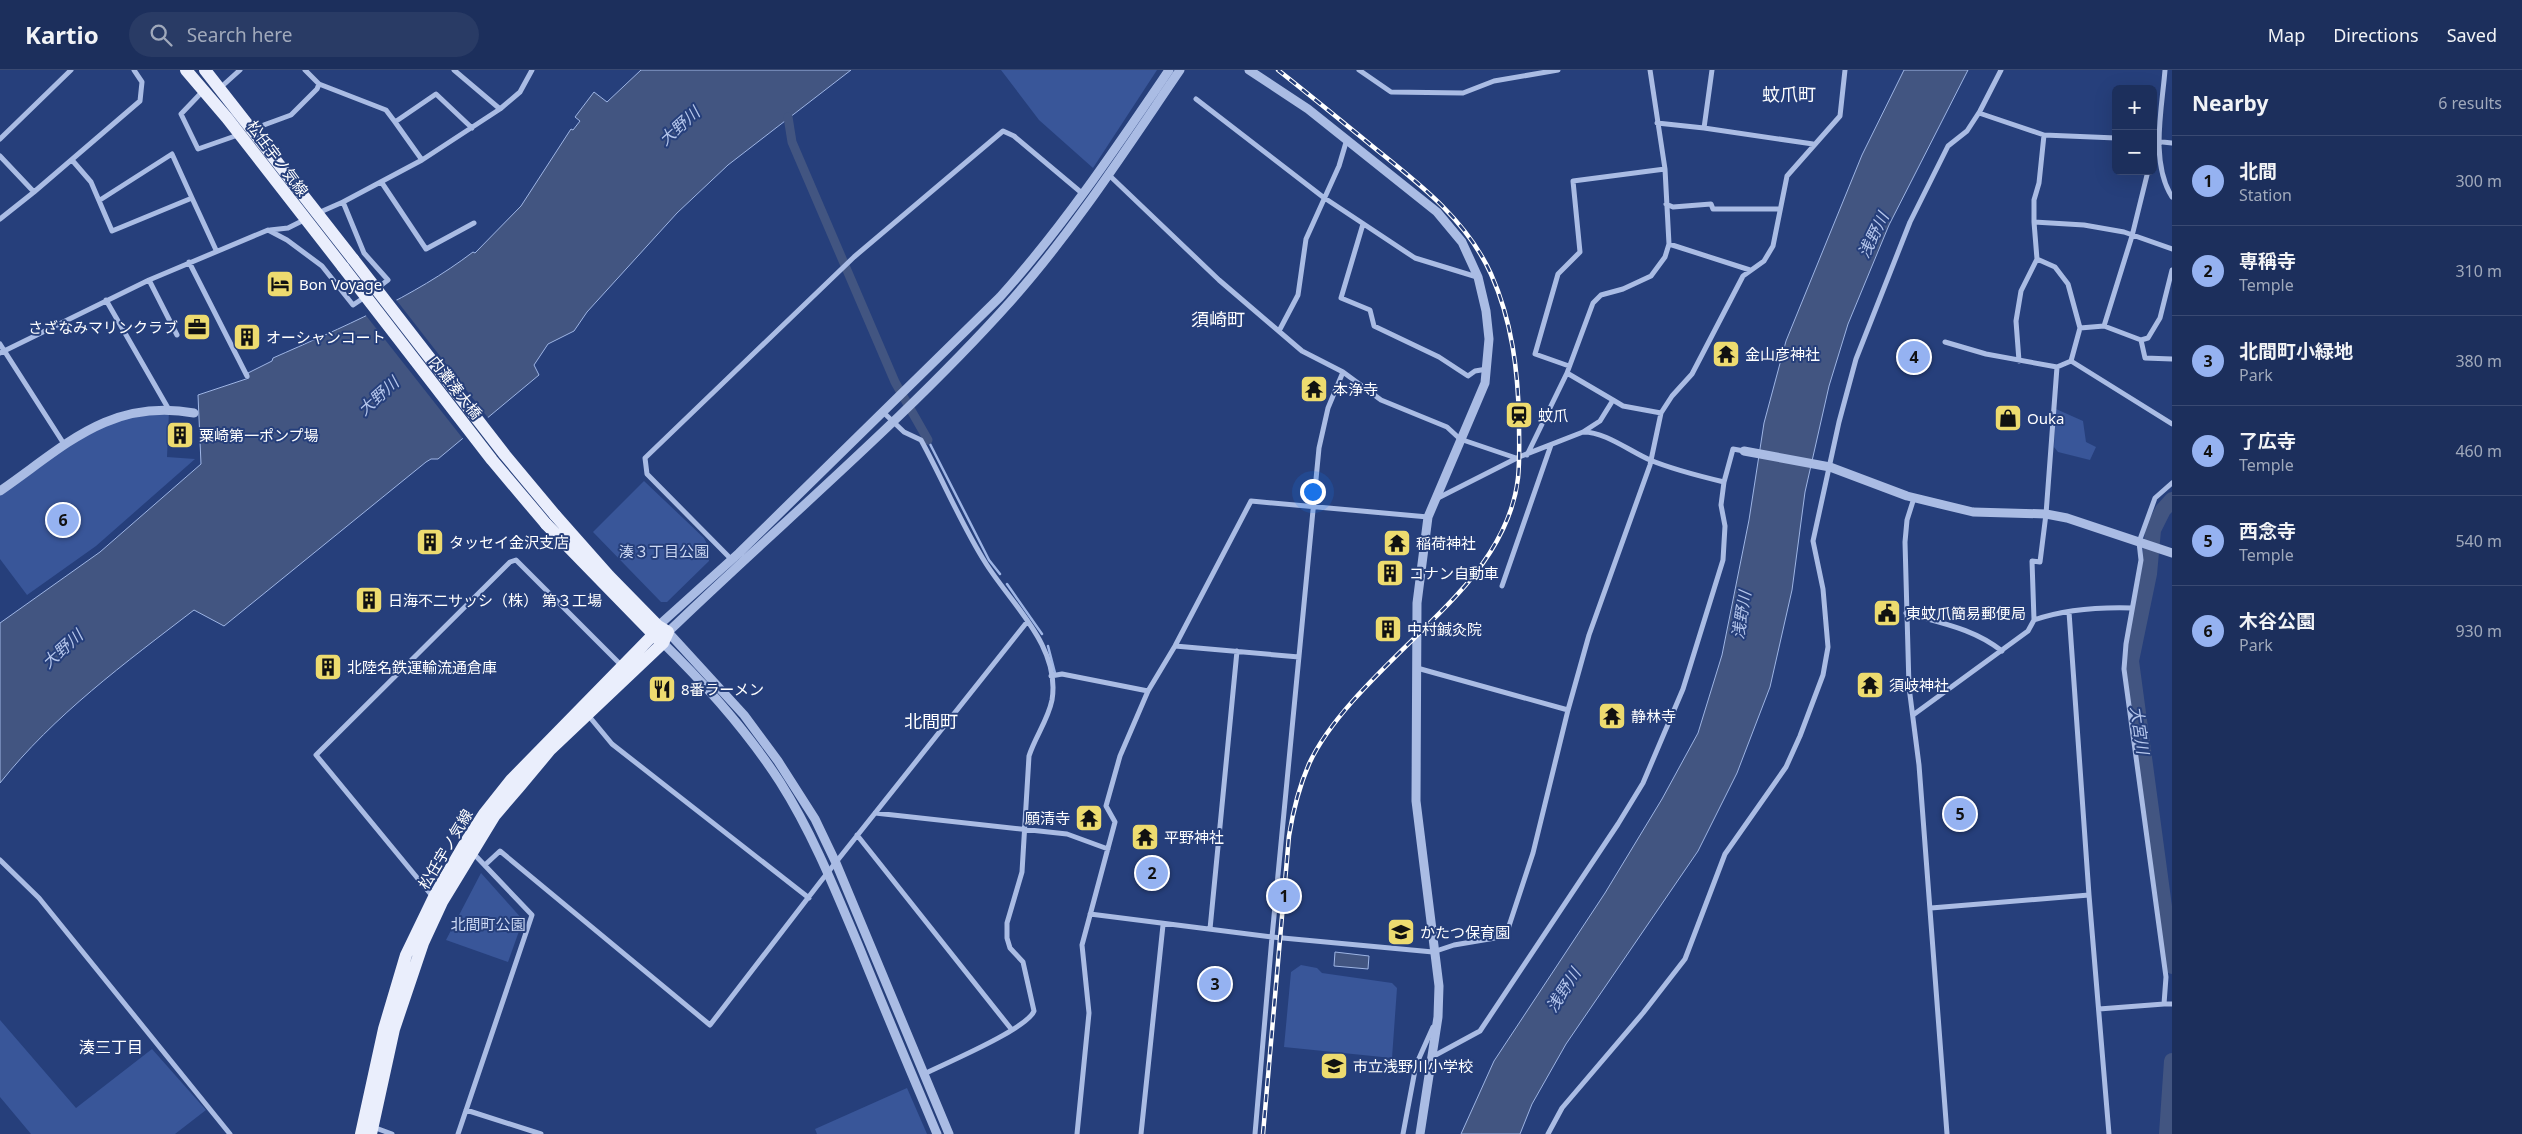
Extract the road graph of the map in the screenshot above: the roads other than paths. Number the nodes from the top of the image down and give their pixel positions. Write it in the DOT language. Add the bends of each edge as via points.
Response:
graph roads {
  1 [pos="72,70"];
  2 [pos="134,70"];
  3 [pos="186,70"];
  4 [pos="205,70"];
  5 [pos="240,70"];
  6 [pos="305,70"];
  7 [pos="454,70"];
  8 [pos="532,70"];
  9 [pos="1169,70"];
  10 [pos="1180,70"];
  11 [pos="1249,70"];
  12 [pos="1359,70"];
  13 [pos="1558,70"];
  14 [pos="1650,70"];
  15 [pos="1712,70"];
  16 [pos="1845,70"];
  17 [pos="2000,70"];
  18 [pos="2165,70"];
  19 [pos="319,84"];
  20 [pos="221,88"];
  21 [pos="204,90"];
  22 [pos="1196,99"];
  23 [pos="500,110"];
  24 [pos="1979,113"];
  25 [pos="395,122"];
  26 [pos="1657,123"];
  27 [pos="472,128"];
  28 [pos="1704,128"];
  29 [pos="252,130"];
  30 [pos="239,135"];
  31 [pos="2044,135"];
  32 [pos="2112,138"];
  33 [pos="0,139"];
  34 [pos="1347,139"];
  35 [pos="2157,142"];
  36 [pos="2160,142"];
  37 [pos="2172,143"];
  38 [pos="1813,144"];
  39 [pos="2157,146"];
  40 [pos="0,156"];
  41 [pos="72,160"];
  42 [pos="422,160"];
  43 [pos="1665,169"];
  44 [pos="1105,171"];
  45 [pos="2147,175"];
  46 [pos="382,183"];
  47 [pos="34,192"];
  48 [pos="1083,194"];
  49 [pos="2172,197"];
  50 [pos="192,198"];
  51 [pos="1325,199"];
  52 [pos="100,200"];
  53 [pos="343,202"];
  54 [pos="1666,204"];
  55 [pos="1780,209"];
  56 [pos="316,214"];
  57 [pos="0,219"];
  58 [pos="304,219"];
  59 [pos="2034,222"];
  60 [pos="474,223"];
  61 [pos="1363,224"];
  62 [pos="288,228"];
  63 [pos="268,230"];
  64 [pos="2132,236"];
  65 [pos="287,240"];
  66 [pos="1670,244"];
  67 [pos="2172,249"];
  68 [pos="216,250"];
  69 [pos="2037,259"];
  70 [pos="189,262"];
  71 [pos="348,263"];
  72 [pos="1750,270"];
  73 [pos="2172,270"];
  74 [pos="1478,277"];
  75 [pos="149,280"];
  76 [pos="106,300"];
  77 [pos="2104,326"];
  78 [pos="2080,328"];
  79 [pos="1279,332"];
  80 [pos="177,335"];
  81 [pos="2141,340"];
  82 [pos="1945,342"];
  83 [pos="0,344"];
  84 [pos="2,352"];
  85 [pos="2172,358"];
  86 [pos="2019,361"];
  87 [pos="2071,361"];
  88 [pos="1569,366"];
  89 [pos="2057,367"];
  90 [pos="1487,370"];
  91 [pos="1343,372"];
  92 [pos="1567,373"];
  93 [pos="247,376"];
  94 [pos="1613,400"];
  95 [pos="168,408"];
  96 [pos="194,412"];
  97 [pos="884,413"];
  98 [pos="1661,413"];
  99 [pos="892,420"];
  100 [pos="2172,424"];
  101 [pos="1582,432"];
  102 [pos="1460,439"];
  103 [pos="64,444"];
  104 [pos="1551,445"];
  105 [pos="1744,451"];
  106 [pos="1527,455"];
  107 [pos="1519,457"];
  108 [pos="1649,460"];
  109 [pos="1827,467"];
  110 [pos="1724,482"];
  111 [pos="2172,484"];
  112 [pos="0,491"];
  113 [pos="1914,498"];
  114 [pos="1435,500"];
  115 [pos="1312,506"];
  116 [pos="2046,514"];
  117 [pos="1428,517"];
  118 [pos="2139,542"];
  119 [pos="2172,553"];
  120 [pos="732,559"];
  121 [pos="739,567"];
  122 [pos="1502,586"];
  123 [pos="2132,608"];
  124 [pos="2069,612"];
  125 [pos="1906,613"];
  126 [pos="2034,620"];
  127 [pos="1027,622"];
  128 [pos="660,634"];
  129 [pos="1174,646"];
  130 [pos="2002,651"];
  131 [pos="1238,652"];
  132 [pos="1299,657"];
  133 [pos="1416,668"];
  134 [pos="626,669"];
  135 [pos="1051,676"];
  136 [pos="1148,691"];
  137 [pos="1568,710"];
  138 [pos="585,711"];
  139 [pos="1913,715"];
  140 [pos="875,813"];
  141 [pos="1026,828"];
  142 [pos="857,835"];
  143 [pos="468,848"];
  144 [pos="1108,849"];
  145 [pos="0,860"];
  146 [pos="836,863"];
  147 [pos="486,864"];
  148 [pos="828,873"];
  149 [pos="2089,895"];
  150 [pos="809,898"];
  151 [pos="438,899"];
  152 [pos="1930,908"];
  153 [pos="1090,914"];
  154 [pos="1162,925"];
  155 [pos="1210,929"];
  156 [pos="1272,937"];
  157 [pos="1433,952"];
  158 [pos="2168,1004"];
  159 [pos="2098,1009"];
  160 [pos="1438,1017"];
  161 [pos="1012,1030"];
  162 [pos="1431,1057"];
  163 [pos="924,1074"];
  164 [pos="466,1110"];
  165 [pos="367,1130"];
  166 [pos="230,1134"];
  167 [pos="392,1134"];
  168 [pos="458,1134"];
  169 [pos="541,1134"];
  170 [pos="937,1134"];
  171 [pos="950,1134"];
  172 [pos="1077,1134"];
  173 [pos="1141,1134"];
  174 [pos="1256,1134"];
  175 [pos="1403,1134"];
  176 [pos="1420,1134"];
  177 [pos="1548,1134"];
  178 [pos="1947,1134"];
  179 [pos="2109,1134"];
  1 -- 33 [label="street"];
  2 -- 41 [label="street" via="142,82 140,101"];
  3 -- 21 [label="main road, 松任宇ノ気線"];
  4 -- 20 [label="main road, 松任宇ノ気線"];
  5 -- 20 [label="street"];
  6 -- 19 [label="street"];
  7 -- 23 [label="street"];
  8 -- 23 [label="street" via="520,92"];
  9 -- 44 [label="street"];
  10 -- 44 [label="street"];
  11 -- 34 [label="street"];
  12 -- 13 [label="street" via="1391,92 1463,93 1494,80"];
  14 -- 26 [label="street"];
  15 -- 28 [label="street"];
  16 -- 38 [label="street" via="1840,116"];
  17 -- 24 [label="street"];
  18 -- 36 [label="street"];
  19 -- 25 [label="street" via="386,110"];
  19 -- 29 [label="street" via="291,115"];
  20 -- 21 [label="street"];
  20 -- 29 [label="main road, 松任宇ノ気線"];
  21 -- 30 [label="main road, 松任宇ノ気線"];
  21 -- 30 [label="street" via="181,114 198,149"];
  22 -- 51 [label="street"];
  23 -- 27 [label="street"];
  24 -- 31 [label="street"];
  24 -- 109 [label="street" via="1967,131 1948,146 1910,222 1856,359"];
  25 -- 27 [label="street" via="436,94"];
  25 -- 42 [label="street"];
  26 -- 28 [label="street"];
  26 -- 43 [label="street"];
  27 -- 42 [label="street"];
  28 -- 38 [label="street"];
  29 -- 30 [label="street"];
  29 -- 56 [label="main road, 松任宇ノ気線"];
  30 -- 58 [label="main road, 松任宇ノ気線"];
  31 -- 32 [label="street"];
  31 -- 59 [label="street" via="2034,200"];
  34 -- 51 [label="street"];
  34 -- 74 [label="street" via="1436,212 1462,242"];
  35 -- 36 [label="street"];
  36 -- 37 [label="street"];
  36 -- 39 [label="street"];
  36 -- 49 [label="street" via="2164,176"];
  38 -- 55 [label="street" via="1786,176"];
  40 -- 47 [label="street"];
  41 -- 47 [label="street"];
  41 -- 52 [label="street" via="91,182"];
  42 -- 46 [label="street"];
  43 -- 54 [label="street"];
  43 -- 88 [label="street" via="1573,181 1580,252 1558,274 1535,354"];
  44 -- 48 [label="street"];
  44 -- 79 [label="street" via="1219,280"];
  44 -- 99 [label="street" via="1062,239 1011,301"];
  45 -- 64 [label="street"];
  46 -- 53 [label="street"];
  46 -- 60 [label="street" via="426,249"];
  47 -- 57 [label="street"];
  48 -- 97 [label="street" via="1000,297"];
  48 -- 120 [label="street" via="1014,136 1003,131 854,257 645,458 647,474"];
  50 -- 52 [label="street" via="112,231"];
  50 -- 52 [label="street" via="172,154"];
  50 -- 68 [label="street"];
  51 -- 61 [label="street"];
  51 -- 79 [label="street" via="1306,239 1298,295"];
  53 -- 56 [label="street"];
  53 -- 65 [label="street" via="364,253 388,280 353,305 322,266"];
  54 -- 55 [label="street" via="1673,208 1710,204 1713,209"];
  54 -- 66 [label="street"];
  55 -- 72 [label="street" via="1773,246 1764,261"];
  56 -- 58 [label="street"];
  56 -- 71 [label="main road, 松任宇ノ気線"];
  58 -- 62 [label="street"];
  58 -- 71 [label="main road, 松任宇ノ気線"];
  59 -- 64 [label="street" via="2084,225"];
  59 -- 69 [label="street"];
  61 -- 74 [label="street" via="1415,258"];
  61 -- 90 [label="street" via="1341,298 1370,310 1374,326 1438,357 1468,376 1475,371"];
  62 -- 63 [label="street"];
  62 -- 65 [label="street"];
  63 -- 65 [label="street"];
  63 -- 68 [label="street"];
  64 -- 67 [label="street"];
  64 -- 77 [label="street"];
  66 -- 72 [label="street"];
  66 -- 88 [label="street" via="1651,276 1624,289 1601,295 1593,303"];
  68 -- 70 [label="street"];
  69 -- 78 [label="street" via="2055,267 2068,284"];
  69 -- 86 [label="street" via="2021,291 2016,321"];
  70 -- 75 [label="street"];
  70 -- 93 [label="street"];
  71 -- 128 [label="main road, 内灘湊大橋, bridge" via="492,460"];
  72 -- 98 [label="street" via="1743,276 1692,374"];
  73 -- 81 [label="street" via="2160,318 2148,338"];
  74 -- 90 [label="street" via="1489,339"];
  75 -- 76 [label="street"];
  75 -- 80 [label="street"];
  76 -- 84 [label="street"];
  76 -- 95 [label="street"];
  77 -- 78 [label="street"];
  77 -- 81 [label="street"];
  78 -- 87 [label="street"];
  79 -- 91 [label="street" via="1302,351"];
  81 -- 85 [label="street" via="2145,358"];
  82 -- 86 [label="street"];
  83 -- 84 [label="street"];
  84 -- 103 [label="street"];
  86 -- 89 [label="street"];
  87 -- 89 [label="street"];
  87 -- 100 [label="street"];
  88 -- 92 [label="street"];
  89 -- 116 [label="street"];
  90 -- 102 [label="street" via="1485,384"];
  91 -- 102 [label="street" via="1381,400 1447,427"];
  91 -- 115 [label="street" via="1328,408"];
  92 -- 94 [label="street"];
  92 -- 106 [label="street"];
  94 -- 98 [label="street" via="1623,406"];
  94 -- 101 [label="street" via="1600,421"];
  95 -- 96 [label="street"];
  95 -- 103 [label="street" via="106,420"];
  97 -- 99 [label="street"];
  97 -- 120 [label="street"];
  98 -- 108 [label="street"];
  99 -- 121 [label="street"];
  99 -- 127 [label="street" via="904,432 921,440 985,563"];
  101 -- 104 [label="street"];
  101 -- 108 [label="street" via="1594,432"];
  102 -- 107 [label="street" via="1513,458"];
  102 -- 114 [label="street"];
  103 -- 112 [label="street"];
  104 -- 106 [label="street"];
  104 -- 122 [label="street"];
  105 -- 109 [label="street"];
  105 -- 110 [label="street" via="1734,449"];
  106 -- 107 [label="street"];
  107 -- 114 [label="street"];
  108 -- 110 [label="street"];
  108 -- 137 [label="street" via="1589,635"];
  109 -- 113 [label="street"];
  109 -- 177 [label="street" via="1813,540 1823,589 1828,647 1823,675 1800,736 1786,767 1726,854 1685,959 1562,1108"];
  110 -- 162 [label="street" via="1721,505 1725,526 1723,560 1683,689 1643,783 1480,1031"];
  111 -- 118 [label="street" via="2155,498"];
  113 -- 116 [label="street" via="1974,512"];
  113 -- 125 [label="street" via="1905,542"];
  114 -- 117 [label="street"];
  115 -- 117 [label="street"];
  115 -- 129 [label="street" via="1251,501"];
  115 -- 132 [label="street"];
  116 -- 118 [label="street"];
  116 -- 126 [label="street" via="2040,562 2032,561"];
  117 -- 133 [label="street" via="1417,603"];
  118 -- 119 [label="street"];
  118 -- 123 [label="street" via="2141,560"];
  120 -- 121 [label="street"];
  120 -- 128 [label="street"];
  121 -- 128 [label="street"];
  123 -- 124 [label="street" via="2096,607"];
  123 -- 158 [label="street" via="2126,652 2126,691"];
  124 -- 126 [label="street"];
  124 -- 149 [label="street"];
  125 -- 130 [label="street" via="1957,626 1987,639"];
  125 -- 139 [label="street"];
  126 -- 130 [label="street" via="2028,632"];
  127 -- 135 [label="street" via="1046,652"];
  127 -- 140 [label="street"];
  128 -- 134 [label="main road, 松任宇ノ気線"];
  128 -- 146 [label="street" via="744,715 815,819"];
  128 -- 148 [label="street" via="755,747 794,806"];
  129 -- 131 [label="street"];
  129 -- 136 [label="street"];
  130 -- 139 [label="street"];
  131 -- 132 [label="street"];
  131 -- 155 [label="street"];
  132 -- 156 [label="street"];
  133 -- 137 [label="street"];
  133 -- 157 [label="street" via="1416,802"];
  134 -- 138 [label="main road, 松任宇ノ気線"];
  134 -- 151 [label="street" via="516,560 510,562 316,755"];
  135 -- 136 [label="street" via="1062,674"];
  135 -- 141 [label="street" via="1052,699 1029,756"];
  136 -- 144 [label="street" via="1120,756 1106,806 1114,822"];
  137 -- 157 [label="street" via="1532,853 1507,932 1501,938 1454,945"];
  138 -- 143 [label="main road, 松任宇ノ気線" via="511,780 484,814"];
  138 -- 150 [label="street" via="612,744"];
  139 -- 152 [label="street"];
  140 -- 141 [label="street"];
  140 -- 142 [label="street"];
  141 -- 144 [label="street" via="1066,834"];
  141 -- 161 [label="street" via="1022,872 1007,923 1007,938 1010,948 1023,962 1034,1010 1032,1017"];
  142 -- 146 [label="street"];
  142 -- 161 [label="street"];
  143 -- 147 [label="street"];
  143 -- 151 [label="main road, 松任宇ノ気線"];
  144 -- 153 [label="street"];
  145 -- 166 [label="street" via="39,898"];
  146 -- 148 [label="street"];
  146 -- 163 [label="street"];
  147 -- 150 [label="street" via="500,851 710,1025"];
  147 -- 164 [label="street" via="532,915"];
  148 -- 150 [label="street"];
  148 -- 170 [label="street"];
  149 -- 152 [label="street"];
  149 -- 159 [label="street"];
  151 -- 165 [label="main road, 松任宇ノ気線" via="406,955 384,1029"];
  152 -- 178 [label="street"];
  153 -- 154 [label="street"];
  153 -- 172 [label="street" via="1081,954 1089,1013"];
  154 -- 155 [label="street"];
  154 -- 173 [label="street"];
  155 -- 156 [label="street"];
  156 -- 157 [label="street"];
  156 -- 174 [label="street"];
  157 -- 160 [label="street"];
  158 -- 159 [label="street"];
  159 -- 179 [label="street"];
  160 -- 162 [label="street"];
  160 -- 175 [label="street" via="1416,1065"];
  161 -- 163 [label="street"];
  162 -- 176 [label="street"];
  163 -- 171 [label="street"];
  164 -- 168 [label="street"];
  164 -- 169 [label="street"];
  165 -- 167 [label="street"];
}
